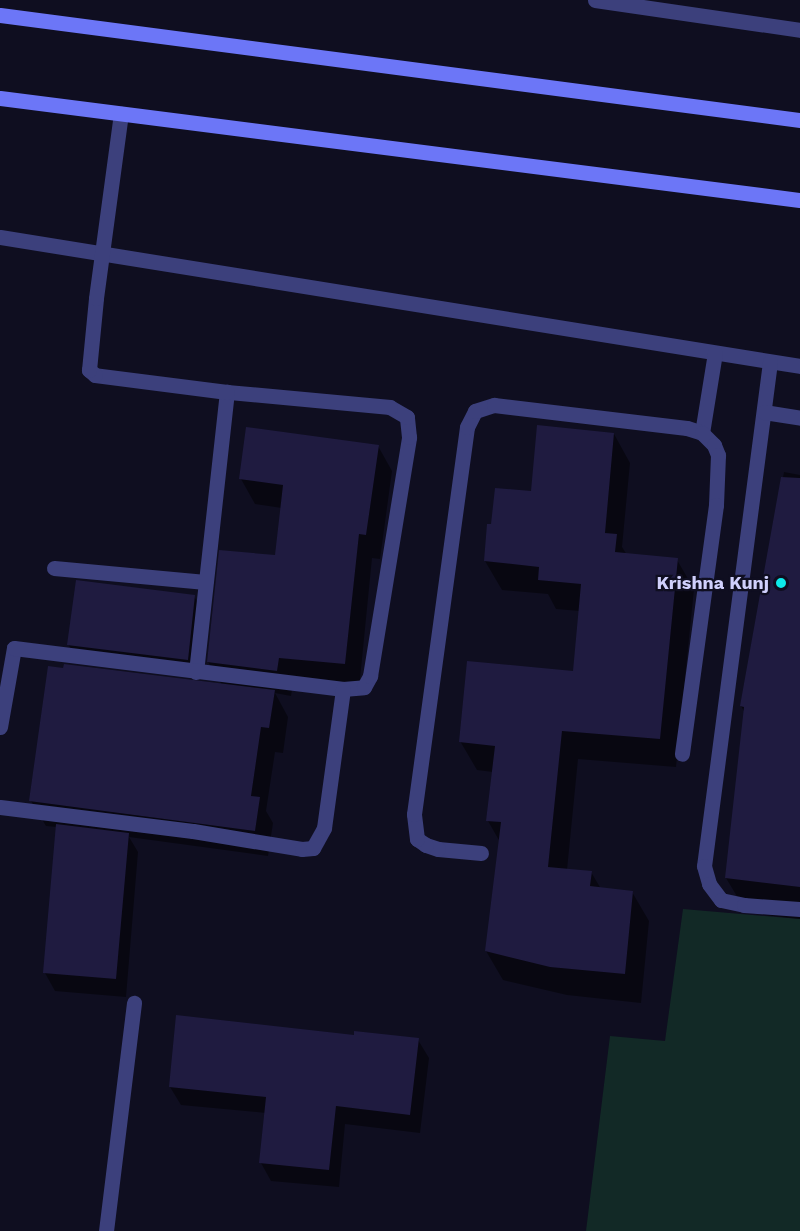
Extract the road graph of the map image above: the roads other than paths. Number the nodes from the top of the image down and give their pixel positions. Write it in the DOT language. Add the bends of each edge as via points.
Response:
graph roads {
  1 [pos="595,0"];
  2 [pos="0,15"];
  3 [pos="800,30"];
  4 [pos="0,98"];
  5 [pos="121,114"];
  6 [pos="800,120"];
  7 [pos="800,200"];
  8 [pos="0,237"];
  9 [pos="103,254"];
  10 [pos="715,353"];
  11 [pos="770,362"];
  12 [pos="800,366"];
  13 [pos="227,392"];
  14 [pos="764,412"];
  15 [pos="800,418"];
  16 [pos="702,433"];
  17 [pos="54,568"];
  18 [pos="205,582"];
  19 [pos="196,672"];
  20 [pos="343,689"];
  21 [pos="0,727"];
  22 [pos="682,754"];
  23 [pos="0,807"];
  24 [pos="481,853"];
  25 [pos="800,909"];
  26 [pos="134,1003"];
  27 [pos="106,1231"];
  1 -- 3 [label="street"];
  2 -- 6 [label="main road"];
  4 -- 5 [label="main road"];
  5 -- 7 [label="main road"];
  5 -- 9 [label="street"];
  8 -- 9 [label="street"];
  9 -- 10 [label="street"];
  9 -- 13 [label="street" via="89,370 95,375"];
  10 -- 11 [label="street"];
  10 -- 16 [label="street"];
  11 -- 12 [label="street"];
  11 -- 14 [label="street"];
  13 -- 18 [label="street"];
  13 -- 20 [label="street" via="390,407 407,417 409,437 370,676 364,687"];
  14 -- 15 [label="street"];
  14 -- 25 [label="street" via="704,866 709,884 721,900"];
  16 -- 22 [label="street" via="718,455 718,475"];
  16 -- 24 [label="street" via="494,405 475,411 468,421 414,814 417,839 426,845"];
  17 -- 18 [label="street"];
  18 -- 19 [label="street"];
  19 -- 20 [label="street"];
  19 -- 21 [label="street" via="14,648"];
  20 -- 23 [label="street" via="324,828 313,848"];
  26 -- 27 [label="street"];
}
